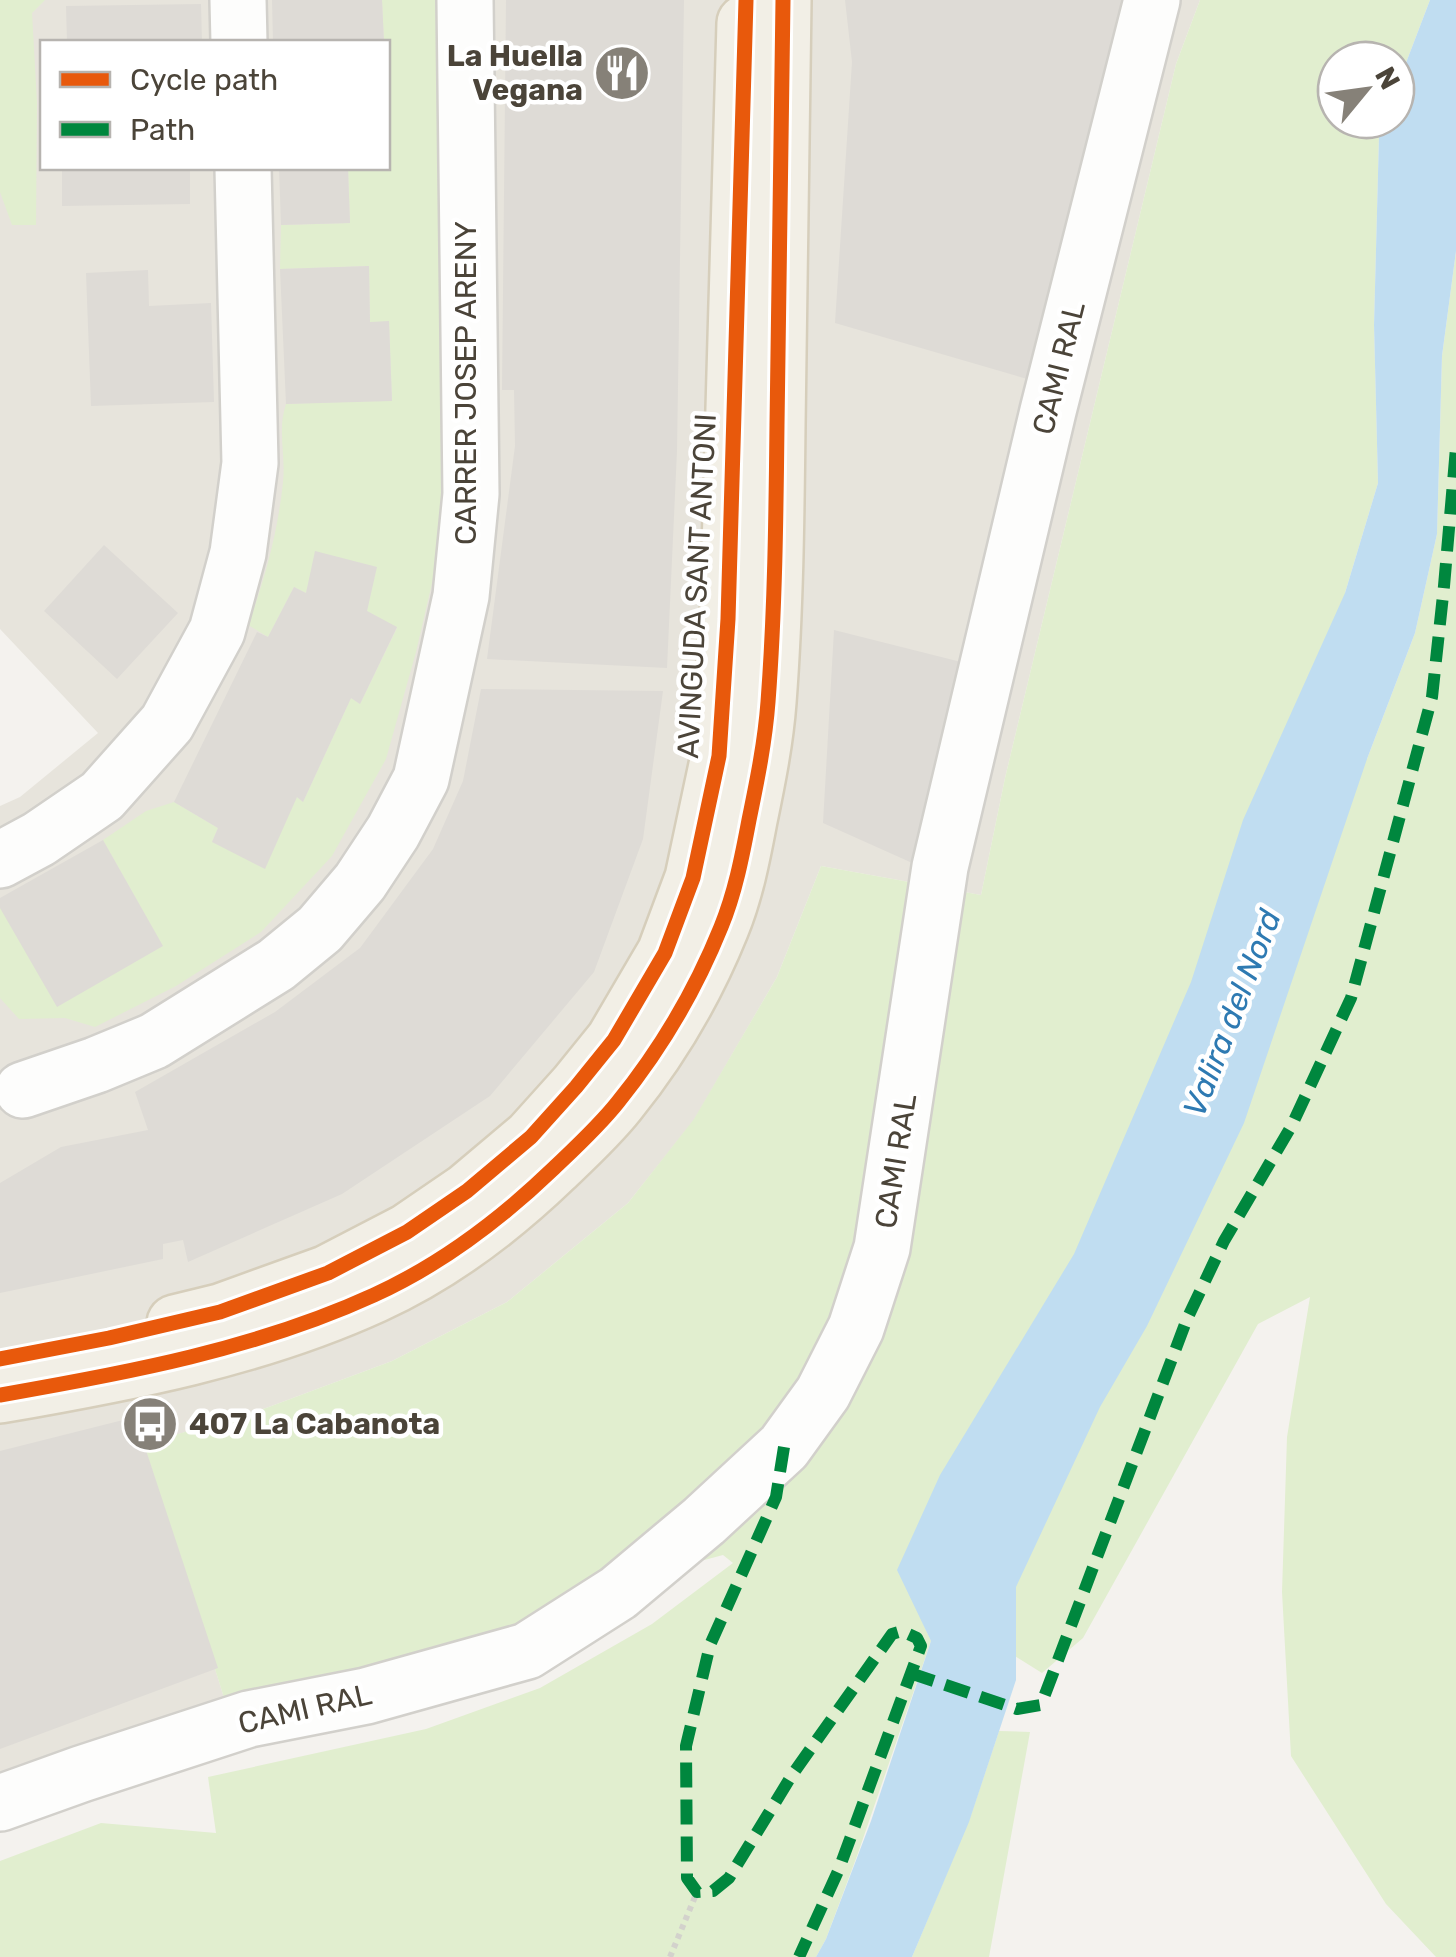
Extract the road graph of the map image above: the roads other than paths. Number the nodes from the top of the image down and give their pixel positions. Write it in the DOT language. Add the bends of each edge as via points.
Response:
graph roads {
  1 [pos="238,0"];
  2 [pos="465,0"];
  3 [pos="746,0"];
  4 [pos="782,0"];
  5 [pos="1152,0"];
  6 [pos="240,40"];
  7 [pos="242,170"];
  8 [pos="0,860"];
  9 [pos="23,1090"];
  10 [pos="0,1358"];
  11 [pos="0,1395"];
  12 [pos="0,1804"];
  1 -- 6 [label="street"];
  2 -- 9 [label="street, CARRER JOSEP ARENY" via="471,494 461,596 420,779 360,882 320,929 276,965 154,1042"];
  3 -- 10 [label="main road, AVINGUDA SANT ANTONI" via="719,756 694,878 666,953 614,1040 532,1137 407,1232 328,1273 220,1312"];
  4 -- 11 [label="main road" via="768,705 737,879 721,928 675,1018 584,1140 452,1253 374,1295 272,1336"];
  5 -- 12 [label="street, CAMI RAL" via="940,867 882,1248 856,1328 823,1393 784,1447 704,1521 618,1592 527,1652 250,1720"];
  7 -- 8 [label="street" via="250,463 238,553 217,631 167,723 102,796"];
}
